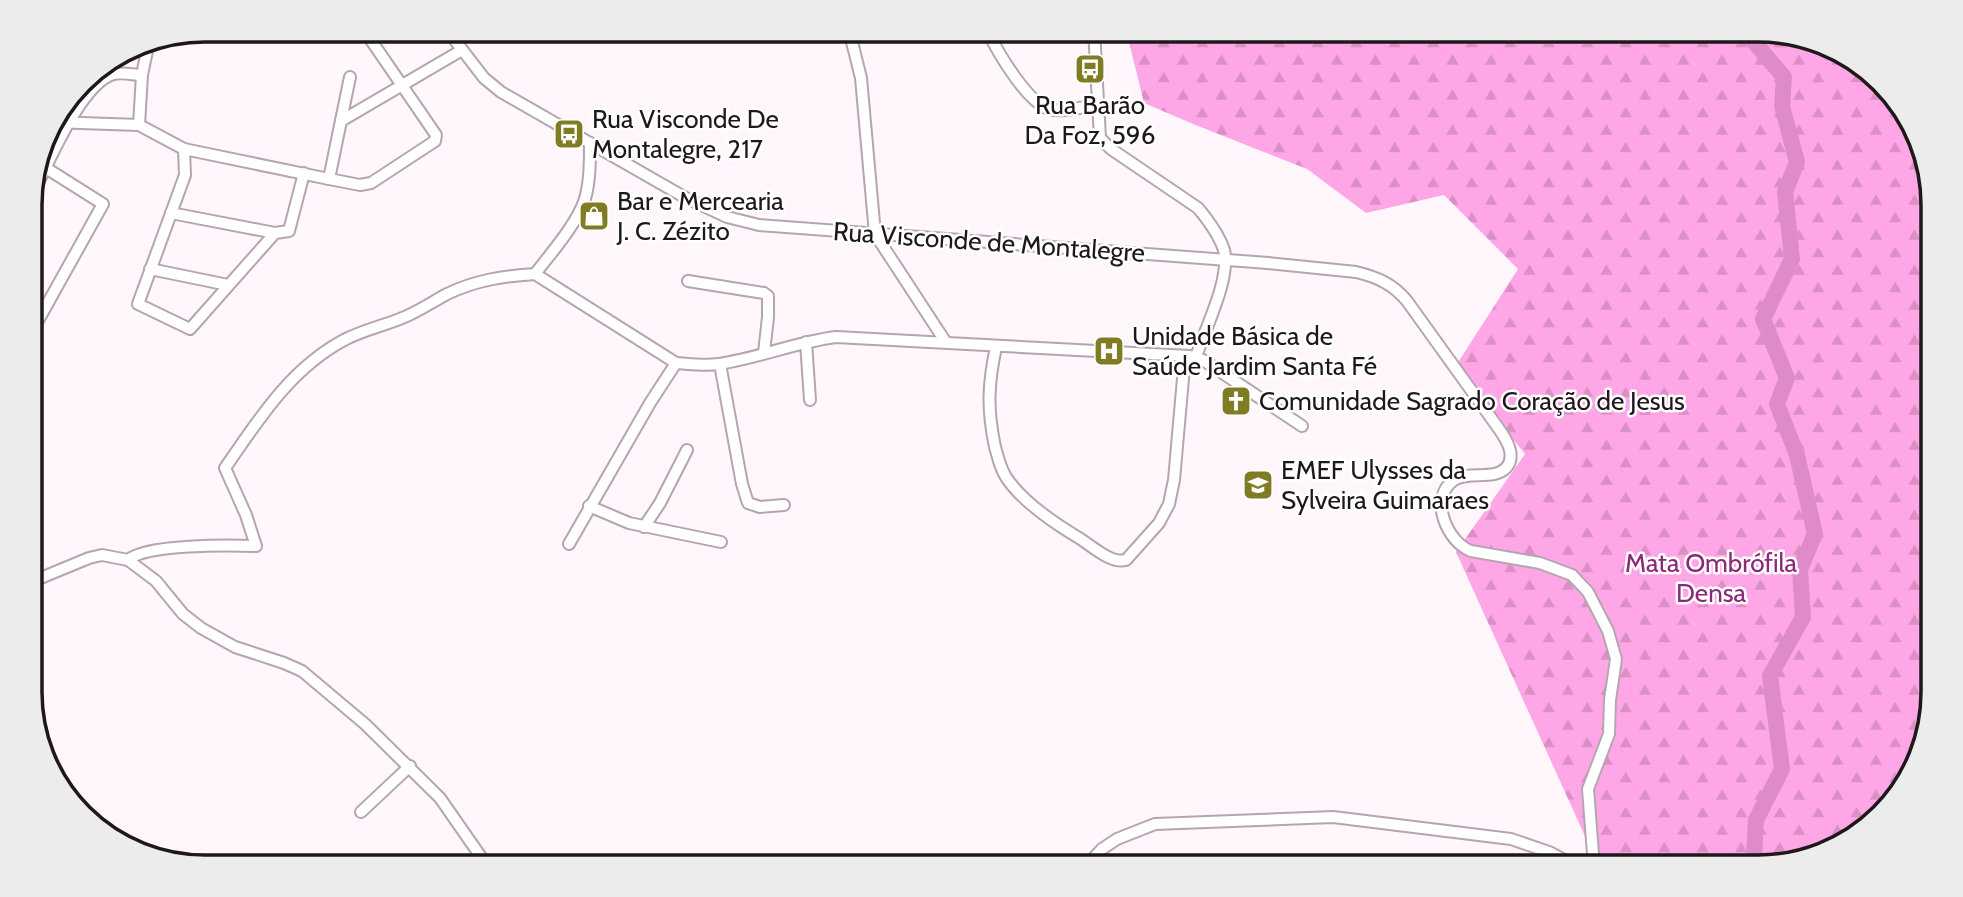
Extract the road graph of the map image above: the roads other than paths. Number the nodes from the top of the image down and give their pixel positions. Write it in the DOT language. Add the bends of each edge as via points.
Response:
graph roads {
  1 [pos="372,42"];
  2 [pos="456,42"];
  3 [pos="850,42"];
  4 [pos="994,42"];
  5 [pos="1095,42"];
  6 [pos="462,50"];
  7 [pos="146,53"];
  8 [pos="142,75"];
  9 [pos="350,77"];
  10 [pos="402,85"];
  11 [pos="1098,105"];
  12 [pos="341,121"];
  13 [pos="64,124"];
  14 [pos="67,124"];
  15 [pos="139,125"];
  16 [pos="590,143"];
  17 [pos="184,149"];
  18 [pos="48,165"];
  19 [pos="46,168"];
  20 [pos="304,173"];
  21 [pos="329,179"];
  22 [pos="171,213"];
  23 [pos="275,233"];
  24 [pos="875,234"];
  25 [pos="1225,261"];
  26 [pos="150,269"];
  27 [pos="535,274"];
  28 [pos="688,281"];
  29 [pos="229,285"];
  30 [pos="42,313"];
  31 [pos="945,341"];
  32 [pos="806,342"];
  33 [pos="996,347"];
  34 [pos="764,353"];
  35 [pos="1190,356"];
  36 [pos="676,363"];
  37 [pos="720,364"];
  38 [pos="810,400"];
  39 [pos="1302,426"];
  40 [pos="687,450"];
  41 [pos="784,505"];
  42 [pos="589,506"];
  43 [pos="644,527"];
  44 [pos="721,542"];
  45 [pos="569,544"];
  46 [pos="128,560"];
  47 [pos="42,577"];
  48 [pos="410,766"];
  49 [pos="361,812"];
  50 [pos="480,855"];
  51 [pos="1096,855"];
  52 [pos="1555,855"];
  53 [pos="1593,855"];
  1 -- 10 [label="street"];
  2 -- 6 [label="street, Rua Visconde de Montalegre"];
  3 -- 24 [label="street" via="861,78"];
  4 -- 11 [label="street" via="1041,105 1053,110"];
  5 -- 11 [label="street"];
  6 -- 10 [label="street"];
  6 -- 16 [label="street, Rua Visconde de Montalegre" via="489,84"];
  7 -- 8 [label="street"];
  8 -- 14 [label="street" via="115,74 94,86"];
  8 -- 15 [label="street"];
  9 -- 12 [label="street"];
  10 -- 12 [label="street"];
  10 -- 21 [label="street" via="436,135 435,141 371,183 360,186"];
  11 -- 25 [label="street" via="1100,138 1198,208 1217,235"];
  12 -- 21 [label="street"];
  13 -- 14 [label="street"];
  14 -- 15 [label="street"];
  14 -- 18 [label="street"];
  15 -- 17 [label="street"];
  16 -- 24 [label="street, Rua Visconde de Montalegre" via="686,198 740,221"];
  16 -- 27 [label="street" via="584,201"];
  17 -- 20 [label="street"];
  17 -- 22 [label="street" via="185,175"];
  19 -- 30 [label="street" via="103,204"];
  20 -- 21 [label="street"];
  20 -- 23 [label="street" via="289,231"];
  22 -- 23 [label="street"];
  22 -- 26 [label="street"];
  23 -- 29 [label="street"];
  24 -- 25 [label="street, Rua Visconde de Montalegre"];
  24 -- 31 [label="street"];
  25 -- 35 [label="street" via="1223,279"];
  25 -- 53 [label="street, Rua Visconde de Montalegre" via="1356,272 1390,285 1407,301 1499,429 1509,446 1508,467 1489,475 1461,477 1449,485 1443,497 1444,520 1465,548 1540,563 1572,575 1602,618 1616,659 1609,734 1588,789"];
  26 -- 29 [label="street"];
  26 -- 29 [label="street" via="138,304 190,329"];
  27 -- 36 [label="street"];
  27 -- 46 [label="street" via="480,281 352,336 324,352 284,388 225,468 256,546 152,550"];
  28 -- 34 [label="street" via="768,296"];
  31 -- 32 [label="street" via="836,337"];
  31 -- 33 [label="street"];
  32 -- 34 [label="street"];
  32 -- 38 [label="street"];
  33 -- 35 [label="street"];
  33 -- 35 [label="street" via="988,405 1004,476 1057,524 1121,562 1149,535 1169,504"];
  34 -- 37 [label="street"];
  35 -- 39 [label="street"];
  36 -- 37 [label="street"];
  36 -- 42 [label="street"];
  37 -- 41 [label="street" via="748,503"];
  40 -- 43 [label="street"];
  42 -- 43 [label="street"];
  42 -- 45 [label="street"];
  43 -- 44 [label="street"];
  46 -- 47 [label="street" via="102,555"];
  46 -- 48 [label="street" via="156,581 201,628 302,671"];
  48 -- 49 [label="street"];
  48 -- 50 [label="street" via="449,810"];
  51 -- 52 [label="street" via="1117,839 1155,824 1333,817 1511,839"];
}
